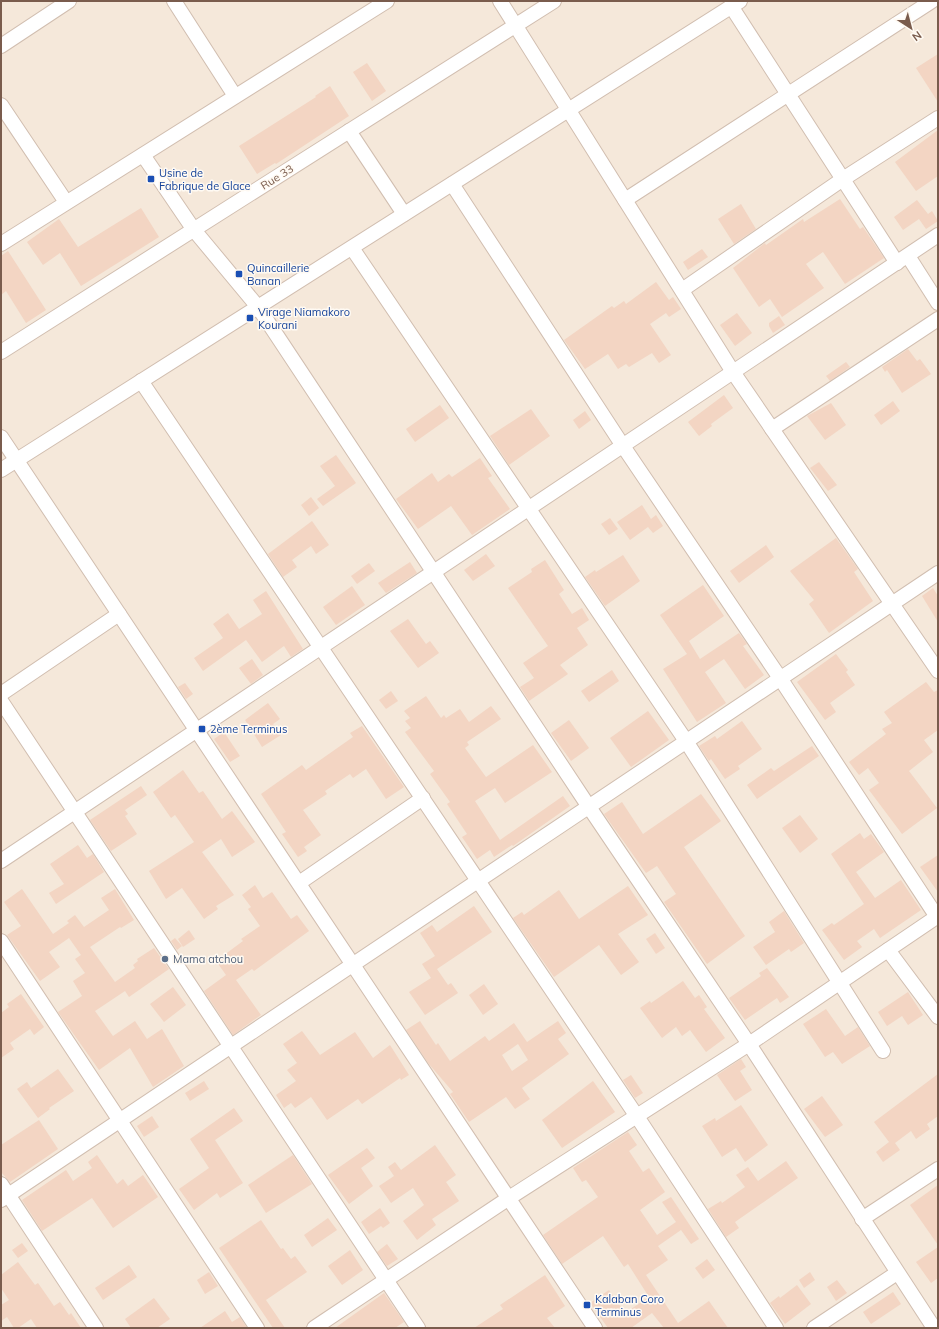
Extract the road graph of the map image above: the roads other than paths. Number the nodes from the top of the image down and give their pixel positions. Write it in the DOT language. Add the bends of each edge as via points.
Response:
graph roads {
  1 [pos="68,1"];
  2 [pos="174,1"];
  3 [pos="387,1"];
  4 [pos="500,1"];
  5 [pos="554,1"];
  6 [pos="932,1"];
  7 [pos="735,4"];
  8 [pos="516,25"];
  9 [pos="1,46"];
  10 [pos="788,94"];
  11 [pos="235,96"];
  12 [pos="3,110"];
  13 [pos="569,110"];
  14 [pos="938,118"];
  15 [pos="349,131"];
  16 [pos="143,154"];
  17 [pos="843,179"];
  18 [pos="452,184"];
  19 [pos="626,200"];
  20 [pos="66,202"];
  21 [pos="404,214"];
  22 [pos="194,230"];
  23 [pos="938,236"];
  24 [pos="1,244"];
  25 [pos="352,248"];
  26 [pos="902,259"];
  27 [pos="682,290"];
  28 [pos="938,303"];
  29 [pos="258,307"];
  30 [pos="938,319"];
  31 [pos="1,352"];
  32 [pos="733,372"];
  33 [pos="141,381"];
  34 [pos="772,428"];
  35 [pos="1,437"];
  36 [pos="623,446"];
  37 [pos="17,460"];
  38 [pos="1,470"];
  39 [pos="529,508"];
  40 [pos="434,572"];
  41 [pos="938,573"];
  42 [pos="892,604"];
  43 [pos="119,614"];
  44 [pos="322,647"];
  45 [pos="938,671"];
  46 [pos="780,678"];
  47 [pos="1,694"];
  48 [pos="1,701"];
  49 [pos="197,730"];
  50 [pos="686,741"];
  51 [pos="423,798"];
  52 [pos="588,806"];
  53 [pos="75,812"];
  54 [pos="1,862"];
  55 [pos="478,881"];
  56 [pos="299,883"];
  57 [pos="938,917"];
  58 [pos="1,941"];
  59 [pos="888,950"];
  60 [pos="353,964"];
  61 [pos="840,982"];
  62 [pos="937,1015"];
  63 [pos="749,1044"];
  64 [pos="230,1046"];
  65 [pos="883,1051"];
  66 [pos="636,1115"];
  67 [pos="120,1120"];
  68 [pos="938,1168"];
  69 [pos="3,1193"];
  70 [pos="509,1198"];
  71 [pos="862,1219"];
  72 [pos="897,1273"];
  73 [pos="386,1280"];
  74 [pos="96,1328"];
  75 [pos="257,1328"];
  76 [pos="314,1328"];
  77 [pos="418,1328"];
  78 [pos="595,1328"];
  79 [pos="776,1328"];
  80 [pos="814,1328"];
  81 [pos="934,1328"];
  1 -- 9 [label="street"];
  2 -- 11 [label="street"];
  3 -- 11 [label="street"];
  4 -- 8 [label="street"];
  5 -- 8 [label="street, Rue 33"];
  6 -- 10 [label="street"];
  7 -- 10 [label="street"];
  7 -- 13 [label="street"];
  8 -- 13 [label="street"];
  8 -- 15 [label="street, Rue 33"];
  10 -- 17 [label="street"];
  10 -- 19 [label="street"];
  11 -- 16 [label="street"];
  12 -- 20 [label="street"];
  13 -- 18 [label="street"];
  13 -- 19 [label="street"];
  14 -- 17 [label="street"];
  15 -- 21 [label="street"];
  15 -- 22 [label="street, Rue 33"];
  16 -- 20 [label="street"];
  16 -- 22 [label="street"];
  17 -- 26 [label="street"];
  17 -- 27 [label="street"];
  18 -- 21 [label="street"];
  18 -- 36 [label="street"];
  19 -- 27 [label="street"];
  20 -- 24 [label="street"];
  21 -- 25 [label="street"];
  22 -- 29 [label="street"];
  22 -- 31 [label="street, Rue 33"];
  23 -- 26 [label="street"];
  25 -- 29 [label="street"];
  25 -- 39 [label="street"];
  26 -- 28 [label="street"];
  26 -- 32 [label="street"];
  27 -- 32 [label="street"];
  29 -- 33 [label="street"];
  29 -- 40 [label="street"];
  30 -- 34 [label="street"];
  32 -- 34 [label="street"];
  32 -- 36 [label="street"];
  33 -- 37 [label="street"];
  33 -- 44 [label="street"];
  34 -- 42 [label="street"];
  35 -- 37 [label="street"];
  36 -- 39 [label="street"];
  36 -- 46 [label="street"];
  37 -- 38 [label="street"];
  37 -- 43 [label="street"];
  39 -- 40 [label="street"];
  39 -- 50 [label="street"];
  40 -- 44 [label="street"];
  40 -- 52 [label="street"];
  41 -- 42 [label="street"];
  42 -- 45 [label="street"];
  42 -- 46 [label="street"];
  43 -- 47 [label="street"];
  43 -- 49 [label="street"];
  44 -- 49 [label="street"];
  44 -- 51 [label="street"];
  46 -- 50 [label="street"];
  46 -- 57 [label="street"];
  48 -- 53 [label="street"];
  49 -- 53 [label="street"];
  49 -- 56 [label="street"];
  50 -- 52 [label="street"];
  50 -- 61 [label="street"];
  51 -- 55 [label="street"];
  51 -- 56 [label="street"];
  52 -- 55 [label="street"];
  52 -- 63 [label="street"];
  53 -- 54 [label="street"];
  53 -- 64 [label="street"];
  55 -- 60 [label="street"];
  55 -- 66 [label="street"];
  56 -- 60 [label="street"];
  57 -- 59 [label="street"];
  58 -- 67 [label="street"];
  59 -- 61 [label="street"];
  59 -- 62 [label="street"];
  60 -- 64 [label="street"];
  60 -- 70 [label="street"];
  61 -- 63 [label="street"];
  61 -- 65 [label="street"];
  63 -- 66 [label="street"];
  63 -- 71 [label="street"];
  64 -- 67 [label="street"];
  64 -- 73 [label="street"];
  66 -- 70 [label="street"];
  66 -- 79 [label="street"];
  67 -- 69 [label="street"];
  67 -- 75 [label="street"];
  68 -- 71 [label="street"];
  69 -- 74 [label="street"];
  70 -- 73 [label="street"];
  70 -- 78 [label="street"];
  71 -- 72 [label="street"];
  72 -- 80 [label="street"];
  72 -- 81 [label="street"];
  73 -- 76 [label="street"];
  73 -- 77 [label="street"];
}
